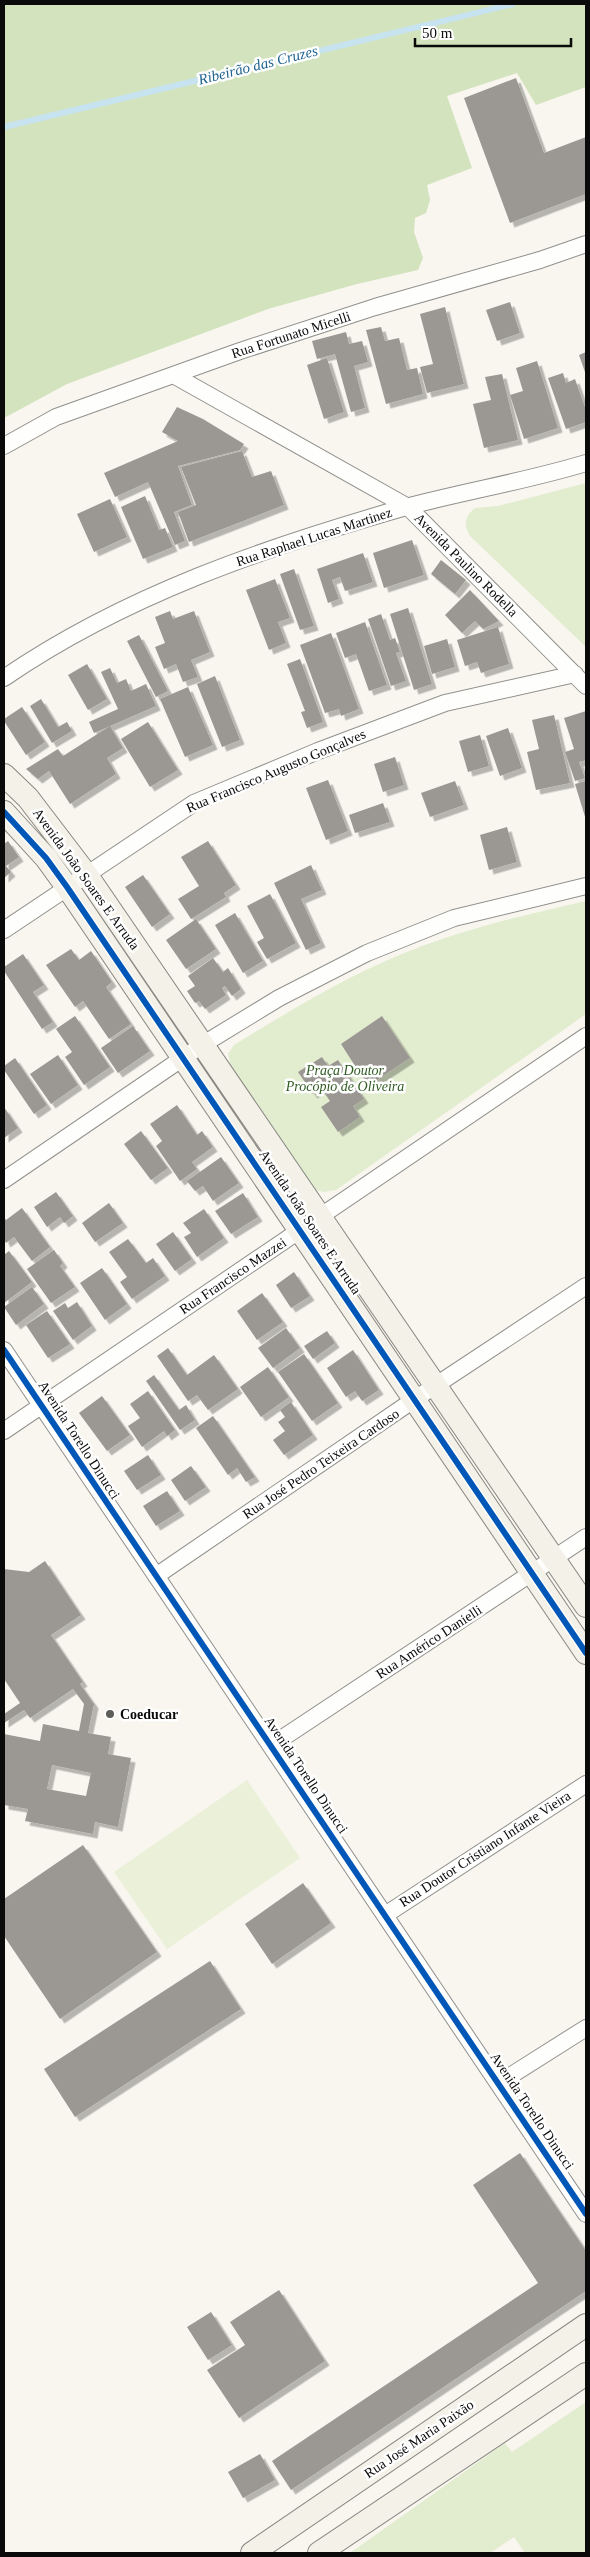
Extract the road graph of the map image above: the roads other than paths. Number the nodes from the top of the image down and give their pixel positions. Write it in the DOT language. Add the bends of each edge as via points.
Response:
graph roads {
  1 [pos="586,244"];
  2 [pos="175,376"];
  3 [pos="4,446"];
  4 [pos="586,463"];
  5 [pos="408,507"];
  6 [pos="4,678"];
  7 [pos="581,680"];
  8 [pos="4,776"];
  9 [pos="4,812"];
  10 [pos="86,874"];
  11 [pos="586,886"];
  12 [pos="68,887"];
  13 [pos="4,930"];
  14 [pos="586,1036"];
  15 [pos="202,1045"];
  16 [pos="182,1058"];
  17 [pos="4,1180"];
  18 [pos="319,1217"];
  19 [pos="301,1230"];
  20 [pos="586,1286"];
  21 [pos="4,1350"];
  22 [pos="436,1386"];
  23 [pos="415,1399"];
  24 [pos="42,1406"];
  25 [pos="4,1431"];
  26 [pos="586,1537"];
  27 [pos="554,1559"];
  28 [pos="532,1574"];
  29 [pos="156,1576"];
  30 [pos="586,1606"];
  31 [pos="586,1653"];
  32 [pos="272,1745"];
  33 [pos="586,1784"];
  34 [pos="384,1915"];
  35 [pos="586,2028"];
  36 [pos="499,2083"];
  37 [pos="586,2214"];
  38 [pos="586,2325"];
  39 [pos="586,2374"];
  40 [pos="252,2553"];
  41 [pos="319,2553"];
  1 -- 2 [label="street, Rua Fortunato Micelli" via="357,313"];
  2 -- 3 [label="street, Rua Fortunato Micelli" via="56,417"];
  2 -- 5 [label="street, Avenida Paulino Rodella"];
  4 -- 5 [label="street, Rua Raphael Lucas Martinez" via="544,476"];
  5 -- 6 [label="street, Rua Raphael Lucas Martinez" via="273,547 141,600 31,659"];
  5 -- 7 [label="street, Avenida Paulino Rodella"];
  7 -- 10 [label="street, Rua Francisco Augusto Gonçalves" via="445,703 318,750 194,803"];
  8 -- 10 [label="street, Avenida João Soares E Arruda" via="28,798"];
  9 -- 12 [label="street, Avenida João Soares E Arruda"];
  10 -- 12 [label="street, Rua Francisco Augusto Gonçalves"];
  10 -- 15 [label="street, Avenida João Soares E Arruda"];
  11 -- 15 [label="street" via="454,918 367,953 279,998"];
  12 -- 13 [label="street, Rua Francisco Augusto Gonçalves"];
  12 -- 16 [label="street, Avenida João Soares E Arruda"];
  14 -- 18 [label="street, Rua Francisco Mazzei"];
  15 -- 16 [label="street"];
  15 -- 18 [label="street, Avenida João Soares E Arruda"];
  16 -- 17 [label="street"];
  16 -- 19 [label="street, Avenida João Soares E Arruda"];
  18 -- 19 [label="street, Rua Francisco Mazzei"];
  18 -- 22 [label="street, Avenida João Soares E Arruda"];
  19 -- 23 [label="street, Avenida João Soares E Arruda"];
  19 -- 24 [label="street, Rua Francisco Mazzei"];
  20 -- 22 [label="street, Rua José Pedro Teixeira Cardoso"];
  21 -- 24 [label="street, Avenida Torello Dinucci"];
  22 -- 23 [label="street, Rua José Pedro Teixeira Cardoso"];
  22 -- 27 [label="street, Avenida João Soares E Arruda"];
  23 -- 28 [label="street, Avenida João Soares E Arruda"];
  23 -- 29 [label="street, Rua José Pedro Teixeira Cardoso"];
  24 -- 25 [label="street, Rua Francisco Mazzei"];
  24 -- 29 [label="street, Avenida Torello Dinucci"];
  26 -- 27 [label="street, Rua Américo Danielli"];
  27 -- 28 [label="street, Rua Américo Danielli"];
  27 -- 30 [label="street, Avenida João Soares E Arruda"];
  28 -- 31 [label="street, Avenida João Soares E Arruda"];
  28 -- 32 [label="street, Rua Américo Danielli"];
  29 -- 32 [label="street, Avenida Torello Dinucci"];
  32 -- 34 [label="street, Avenida Torello Dinucci"];
  33 -- 34 [label="street, Rua Doutor Cristiano Infante Vieira"];
  34 -- 36 [label="street, Avenida Torello Dinucci"];
  35 -- 36 [label="street"];
  36 -- 37 [label="street, Avenida Torello Dinucci"];
  38 -- 40 [label="street, Rua José Maria Paixão"];
  39 -- 41 [label="street"];
}
